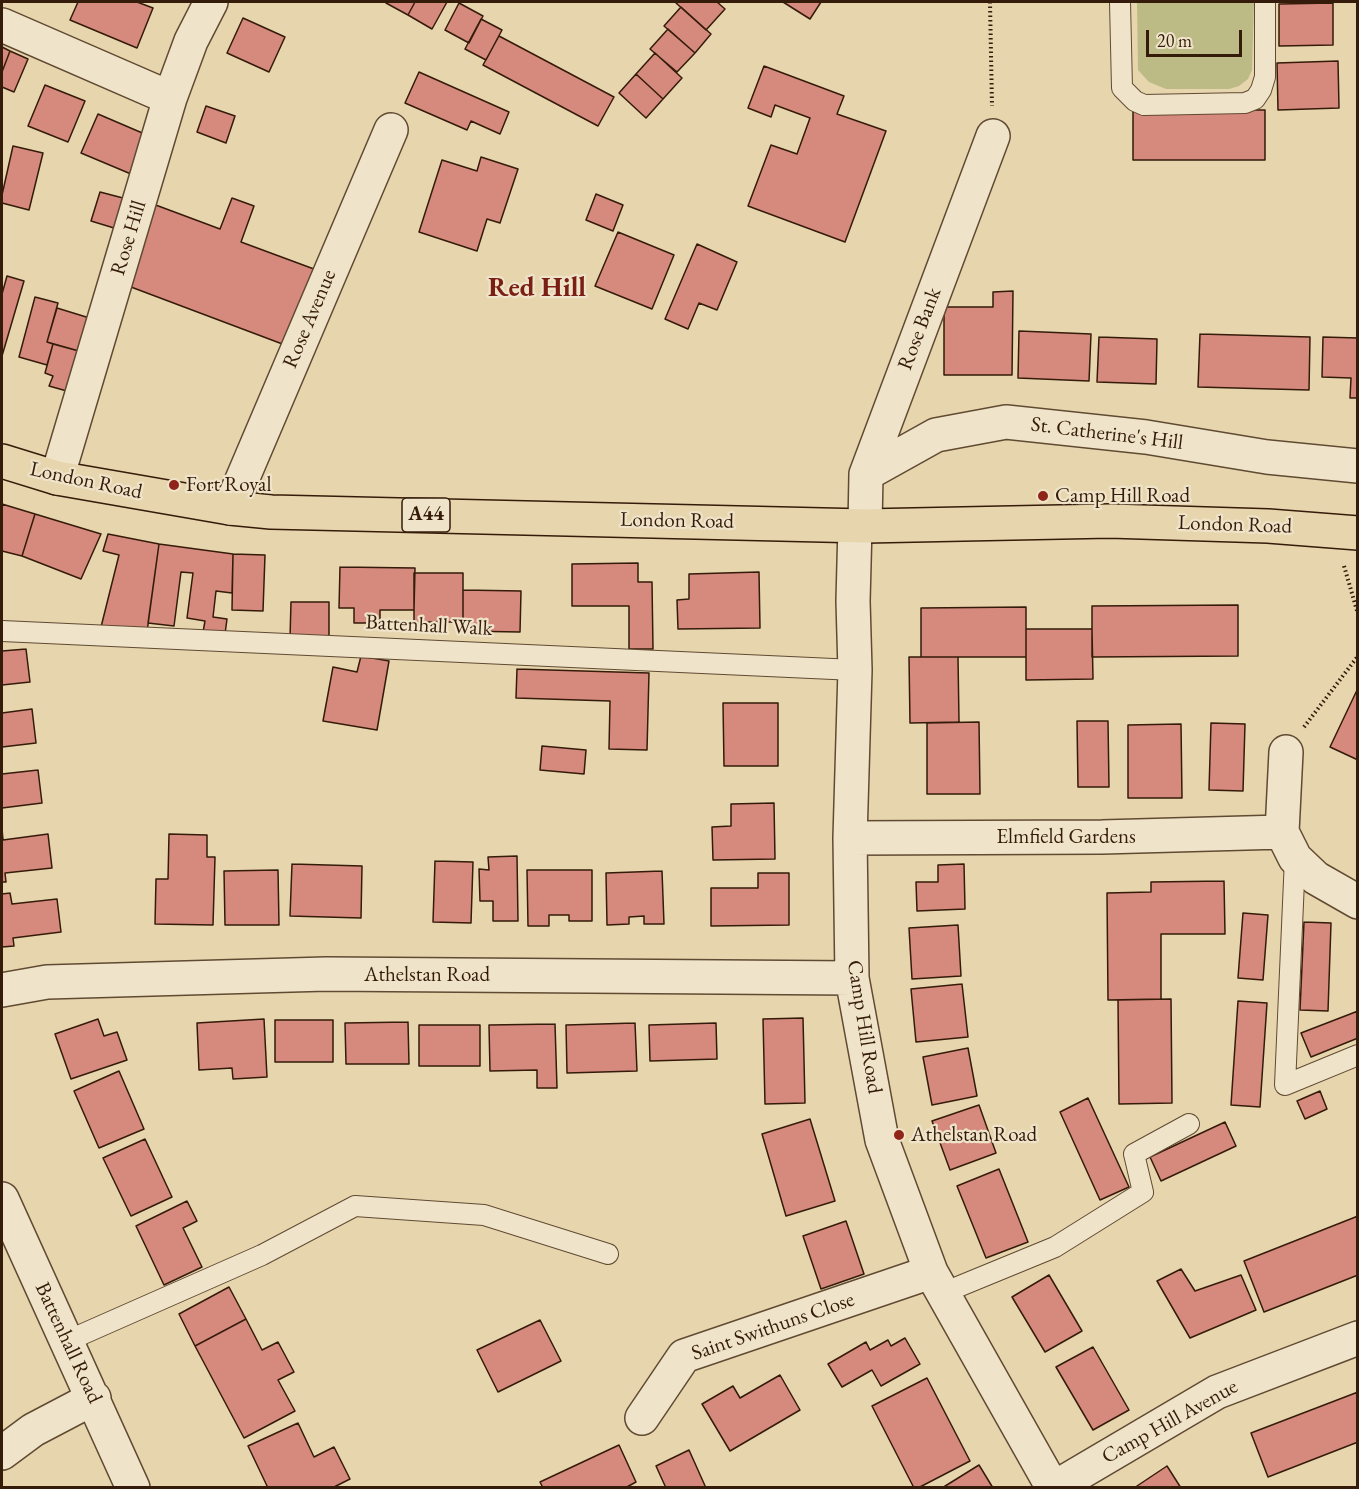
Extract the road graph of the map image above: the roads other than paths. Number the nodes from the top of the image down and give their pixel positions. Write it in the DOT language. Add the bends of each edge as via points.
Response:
graph roads {
  1 [pos="211,2"];
  2 [pos="1120,2"];
  3 [pos="1265,2"];
  4 [pos="2,25"];
  5 [pos="171,98"];
  6 [pos="391,130"];
  7 [pos="993,136"];
  8 [pos="2,461"];
  9 [pos="1358,466"];
  10 [pos="866,474"];
  11 [pos="57,478"];
  12 [pos="230,508"];
  13 [pos="860,526"];
  14 [pos="1346,532"];
  15 [pos="2,631"];
  16 [pos="855,670"];
  17 [pos="1286,752"];
  18 [pos="850,838"];
  19 [pos="1288,845"];
  20 [pos="1358,902"];
  21 [pos="852,978"];
  22 [pos="2,990"];
  23 [pos="1358,1055"];
  24 [pos="1189,1124"];
  25 [pos="2,1199"];
  26 [pos="608,1254"];
  27 [pos="937,1282"];
  28 [pos="1358,1338"];
  29 [pos="68,1341"];
  30 [pos="94,1398"];
  31 [pos="642,1418"];
  32 [pos="2,1453"];
  33 [pos="133,1488"];
  34 [pos="1054,1488"];
  1 -- 5 [label="street, Rose Hill" via="191,40"];
  2 -- 3 [label="lane" via="1122,88 1144,105 1245,103 1255,99 1265,77"];
  4 -- 5 [label="street"];
  5 -- 11 [label="street, Rose Hill"];
  6 -- 12 [label="street, Rose Avenue"];
  7 -- 10 [label="street, Rose Bank"];
  8 -- 11 [label="main road, London Road / A44"];
  9 -- 10 [label="street, St. Catherine's Hill" via="1006,422 936,435"];
  10 -- 13 [label="street, Rose Bank"];
  11 -- 12 [label="main road, London Road / A44"];
  12 -- 13 [label="main road, London Road / A44"];
  13 -- 14 [label="main road, London Road / A44" via="1110,521"];
  13 -- 16 [label="street, Camp Hill Road" via="853,601"];
  15 -- 16 [label="lane, Battenhall Walk"];
  16 -- 18 [label="street, Camp Hill Road"];
  17 -- 19 [label="street"];
  18 -- 19 [label="street, Elmfield Gardens" via="1102,837"];
  18 -- 21 [label="street, Camp Hill Road"];
  19 -- 20 [label="street" via="1316,878"];
  19 -- 23 [label="lane" via="1285,1085"];
  21 -- 22 [label="street, Athelstan Road" via="326,974 47,982"];
  21 -- 27 [label="street, Camp Hill Road" via="882,1140"];
  24 -- 27 [label="lane" via="1134,1154 1143,1191 1055,1247"];
  25 -- 29 [label="street, Battenhall Road"];
  26 -- 29 [label="lane" via="484,1215 355,1206 262,1255"];
  27 -- 31 [label="street, Saint Swithuns Close" via="684,1356"];
  27 -- 34 [label="street, Camp Hill Road"];
  28 -- 34 [label="street, Camp Hill Avenue" via="1217,1392"];
  29 -- 30 [label="street, Battenhall Road"];
  30 -- 32 [label="street" via="33,1430"];
  30 -- 33 [label="street, Battenhall Road"];
}
